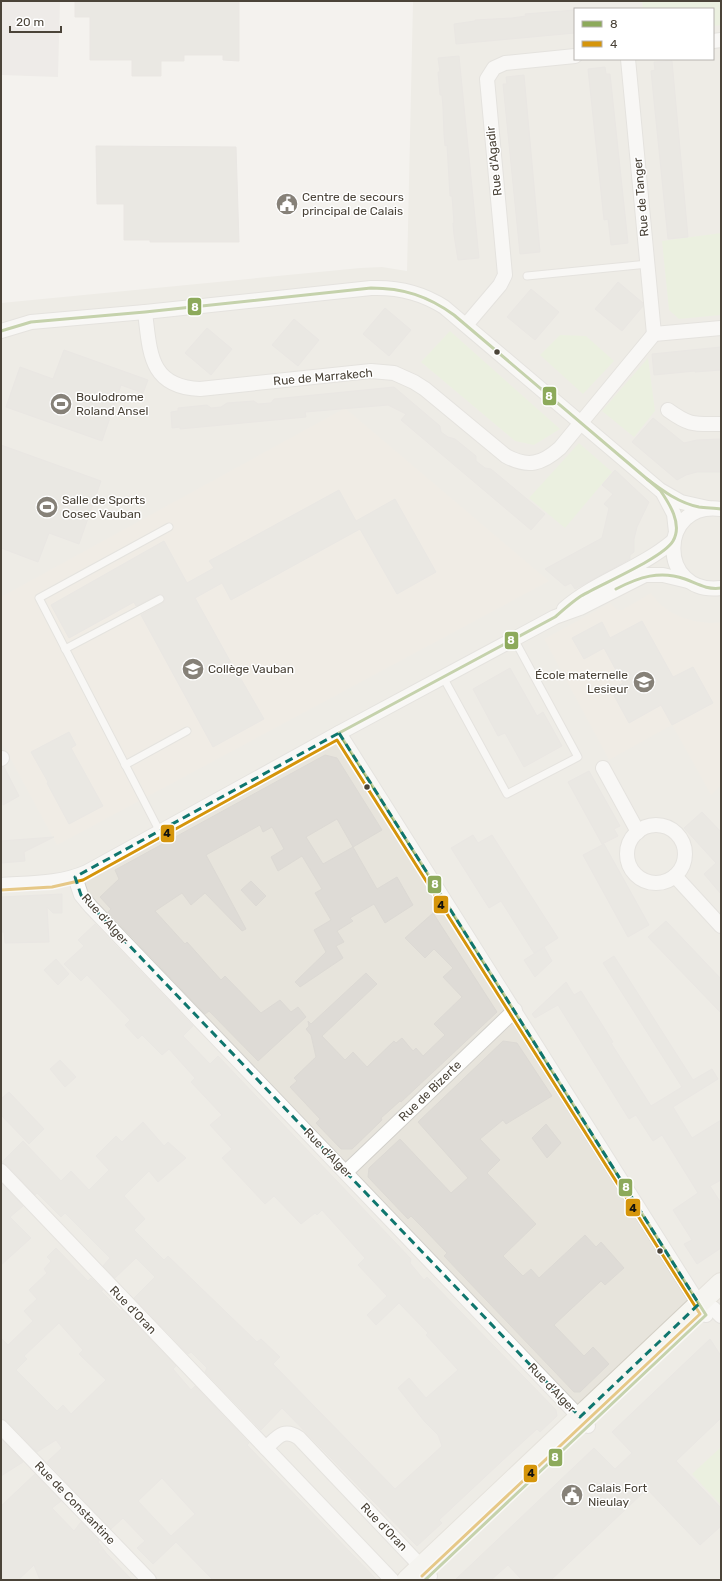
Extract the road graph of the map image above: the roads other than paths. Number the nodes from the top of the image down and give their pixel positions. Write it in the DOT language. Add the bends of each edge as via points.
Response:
graph roads {
  1 [pos="574,56"];
  2 [pos="628,60"];
  3 [pos="648,264"];
  4 [pos="527,276"];
  5 [pos="145,312"];
  6 [pos="466,325"];
  7 [pos="721,328"];
  8 [pos="1,331"];
  9 [pos="654,334"];
  10 [pos="668,410"];
  11 [pos="581,423"];
  12 [pos="721,424"];
  13 [pos="660,490"];
  14 [pos="715,508"];
  15 [pos="169,527"];
  16 [pos="675,536"];
  17 [pos="688,581"];
  18 [pos="721,588"];
  19 [pos="160,599"];
  20 [pos="555,617"];
  21 [pos="514,639"];
  22 [pos="65,649"];
  23 [pos="443,678"];
  24 [pos="187,731"];
  25 [pos="339,733"];
  26 [pos="125,765"];
  27 [pos="603,768"];
  28 [pos="160,832"];
  29 [pos="638,832"];
  30 [pos="675,876"];
  31 [pos="75,877"];
  32 [pos="1,885"];
  33 [pos="721,926"];
  34 [pos="515,1010"];
  35 [pos="1,1171"];
  36 [pos="346,1172"];
  37 [pos="721,1283"];
  38 [pos="712,1309"];
  39 [pos="584,1421"];
  40 [pos="1,1427"];
  41 [pos="266,1448"];
  42 [pos="426,1574"];
  43 [pos="149,1580"];
  44 [pos="392,1580"];
  45 [pos="407,1580"];
  1 -- 6 [label="street, Rue d'Agadir" via="498,64 487,79 505,275 500,285"];
  2 -- 3 [label="street, Rue de Tanger"];
  3 -- 4 [label="lane"];
  3 -- 9 [label="street, Rue de Tanger"];
  5 -- 6 [label="street" via="385,287 422,295 444,307"];
  5 -- 8 [label="street" via="31,322"];
  5 -- 11 [label="street, Rue de Marrakech" via="151,357 155,365 168,380 188,389 370,371 394,373 425,389 506,456 516,462 525,463 534,463 552,455"];
  6 -- 11 [label="street"];
  7 -- 9 [label="street"];
  9 -- 11 [label="street"];
  10 -- 12 [label="street" via="687,422"];
  11 -- 13 [label="street"];
  13 -- 14 [label="street" via="681,502"];
  13 -- 16 [label="street" via="674,514"];
  14 -- 16 [label="street" via="691,514 684,520"];
  15 -- 22 [label="lane" via="39,598"];
  16 -- 17 [label="street" via="675,563"];
  16 -- 20 [label="street" via="657,554 580,597"];
  17 -- 18 [label="street" via="702,588"];
  17 -- 20 [label="street" via="663,575 645,575 580,608"];
  19 -- 22 [label="lane"];
  20 -- 21 [label="street"];
  21 -- 23 [label="street"];
  21 -- 23 [label="lane" via="578,757 507,794"];
  22 -- 26 [label="lane"];
  23 -- 25 [label="street"];
  24 -- 26 [label="lane"];
  25 -- 28 [label="street"];
  25 -- 34 [label="street"];
  26 -- 28 [label="lane"];
  27 -- 29 [label="street"];
  28 -- 31 [label="street"];
  29 -- 30 [label="street" via="651,826 660,826 672,831 679,838 684,855 683,864"];
  29 -- 30 [label="street" via="627,851 629,865 634,873 645,881 654,883"];
  30 -- 33 [label="street"];
  31 -- 32 [label="street"];
  31 -- 36 [label="street, Rue d'Alger" via="81,895 91,907"];
  34 -- 36 [label="street, Rue de Bizerte"];
  34 -- 38 [label="street"];
  35 -- 41 [label="street, Rue d'Oran"];
  36 -- 39 [label="street, Rue d'Alger"];
  37 -- 38 [label="main road"];
  38 -- 39 [label="main road"];
  39 -- 42 [label="main road"];
  40 -- 43 [label="street, Rue de Constantine"];
  41 -- 42 [label="street, Rue d'Oran" via="281,1434 293,1434"];
  41 -- 44 [label="street, Rue d'Oran"];
  42 -- 45 [label="main road"];
}
